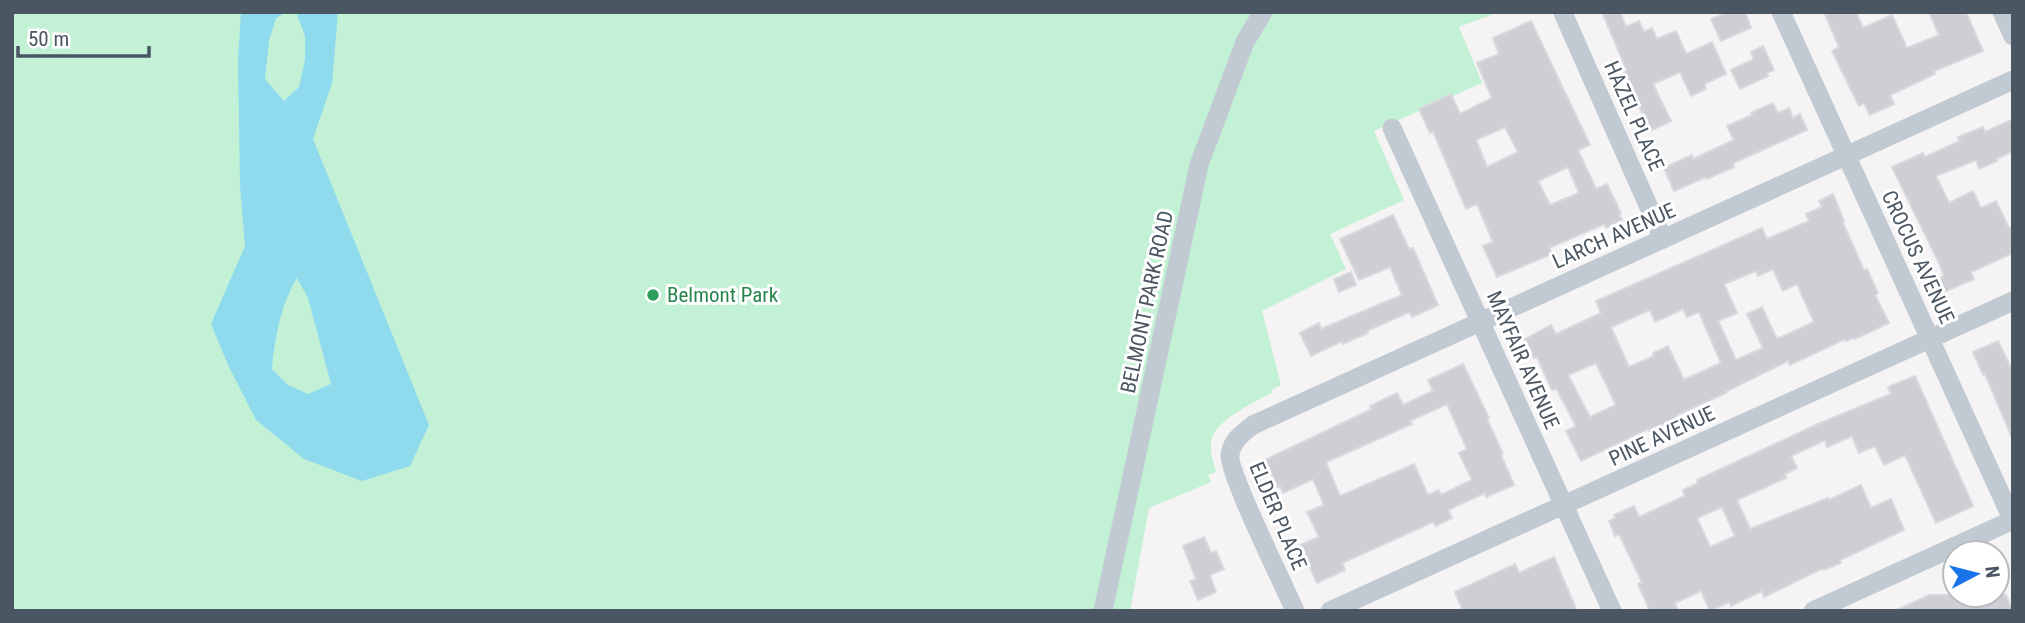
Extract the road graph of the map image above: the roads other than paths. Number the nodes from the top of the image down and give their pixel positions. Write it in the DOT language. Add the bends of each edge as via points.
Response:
graph roads {
  1 [pos="1264,12"];
  2 [pos="1781,12"];
  3 [pos="2002,12"];
  4 [pos="1563,13"];
  5 [pos="2013,36"];
  6 [pos="2013,80"];
  7 [pos="1392,128"];
  8 [pos="1846,156"];
  9 [pos="1663,239"];
  10 [pos="2013,301"];
  11 [pos="1481,322"];
  12 [pos="1930,339"];
  13 [pos="1236,438"];
  14 [pos="1564,505"];
  15 [pos="2013,520"];
  16 [pos="1103,611"];
  17 [pos="1295,611"];
  18 [pos="1330,611"];
  19 [pos="1612,611"];
  20 [pos="1813,611"];
  1 -- 16 [label="street, BELMONT PARK ROAD" via="1245,42 1199,165"];
  2 -- 8 [label="street, CROCUS AVENUE"];
  3 -- 5 [label="street"];
  4 -- 9 [label="street, HAZEL PLACE"];
  6 -- 8 [label="street, LARCH AVENUE"];
  7 -- 11 [label="street, MAYFAIR AVENUE"];
  8 -- 9 [label="street, LARCH AVENUE"];
  8 -- 12 [label="street, CROCUS AVENUE"];
  9 -- 11 [label="street, LARCH AVENUE"];
  10 -- 12 [label="street, PINE AVENUE"];
  11 -- 13 [label="street, LARCH AVENUE" via="1253,425"];
  11 -- 14 [label="street, MAYFAIR AVENUE"];
  12 -- 14 [label="street, PINE AVENUE"];
  12 -- 15 [label="street, CROCUS AVENUE"];
  13 -- 17 [label="street, ELDER PLACE" via="1229,457 1236,480"];
  14 -- 18 [label="street, PINE AVENUE"];
  14 -- 19 [label="street, MAYFAIR AVENUE"];
  15 -- 20 [label="street"];
}
